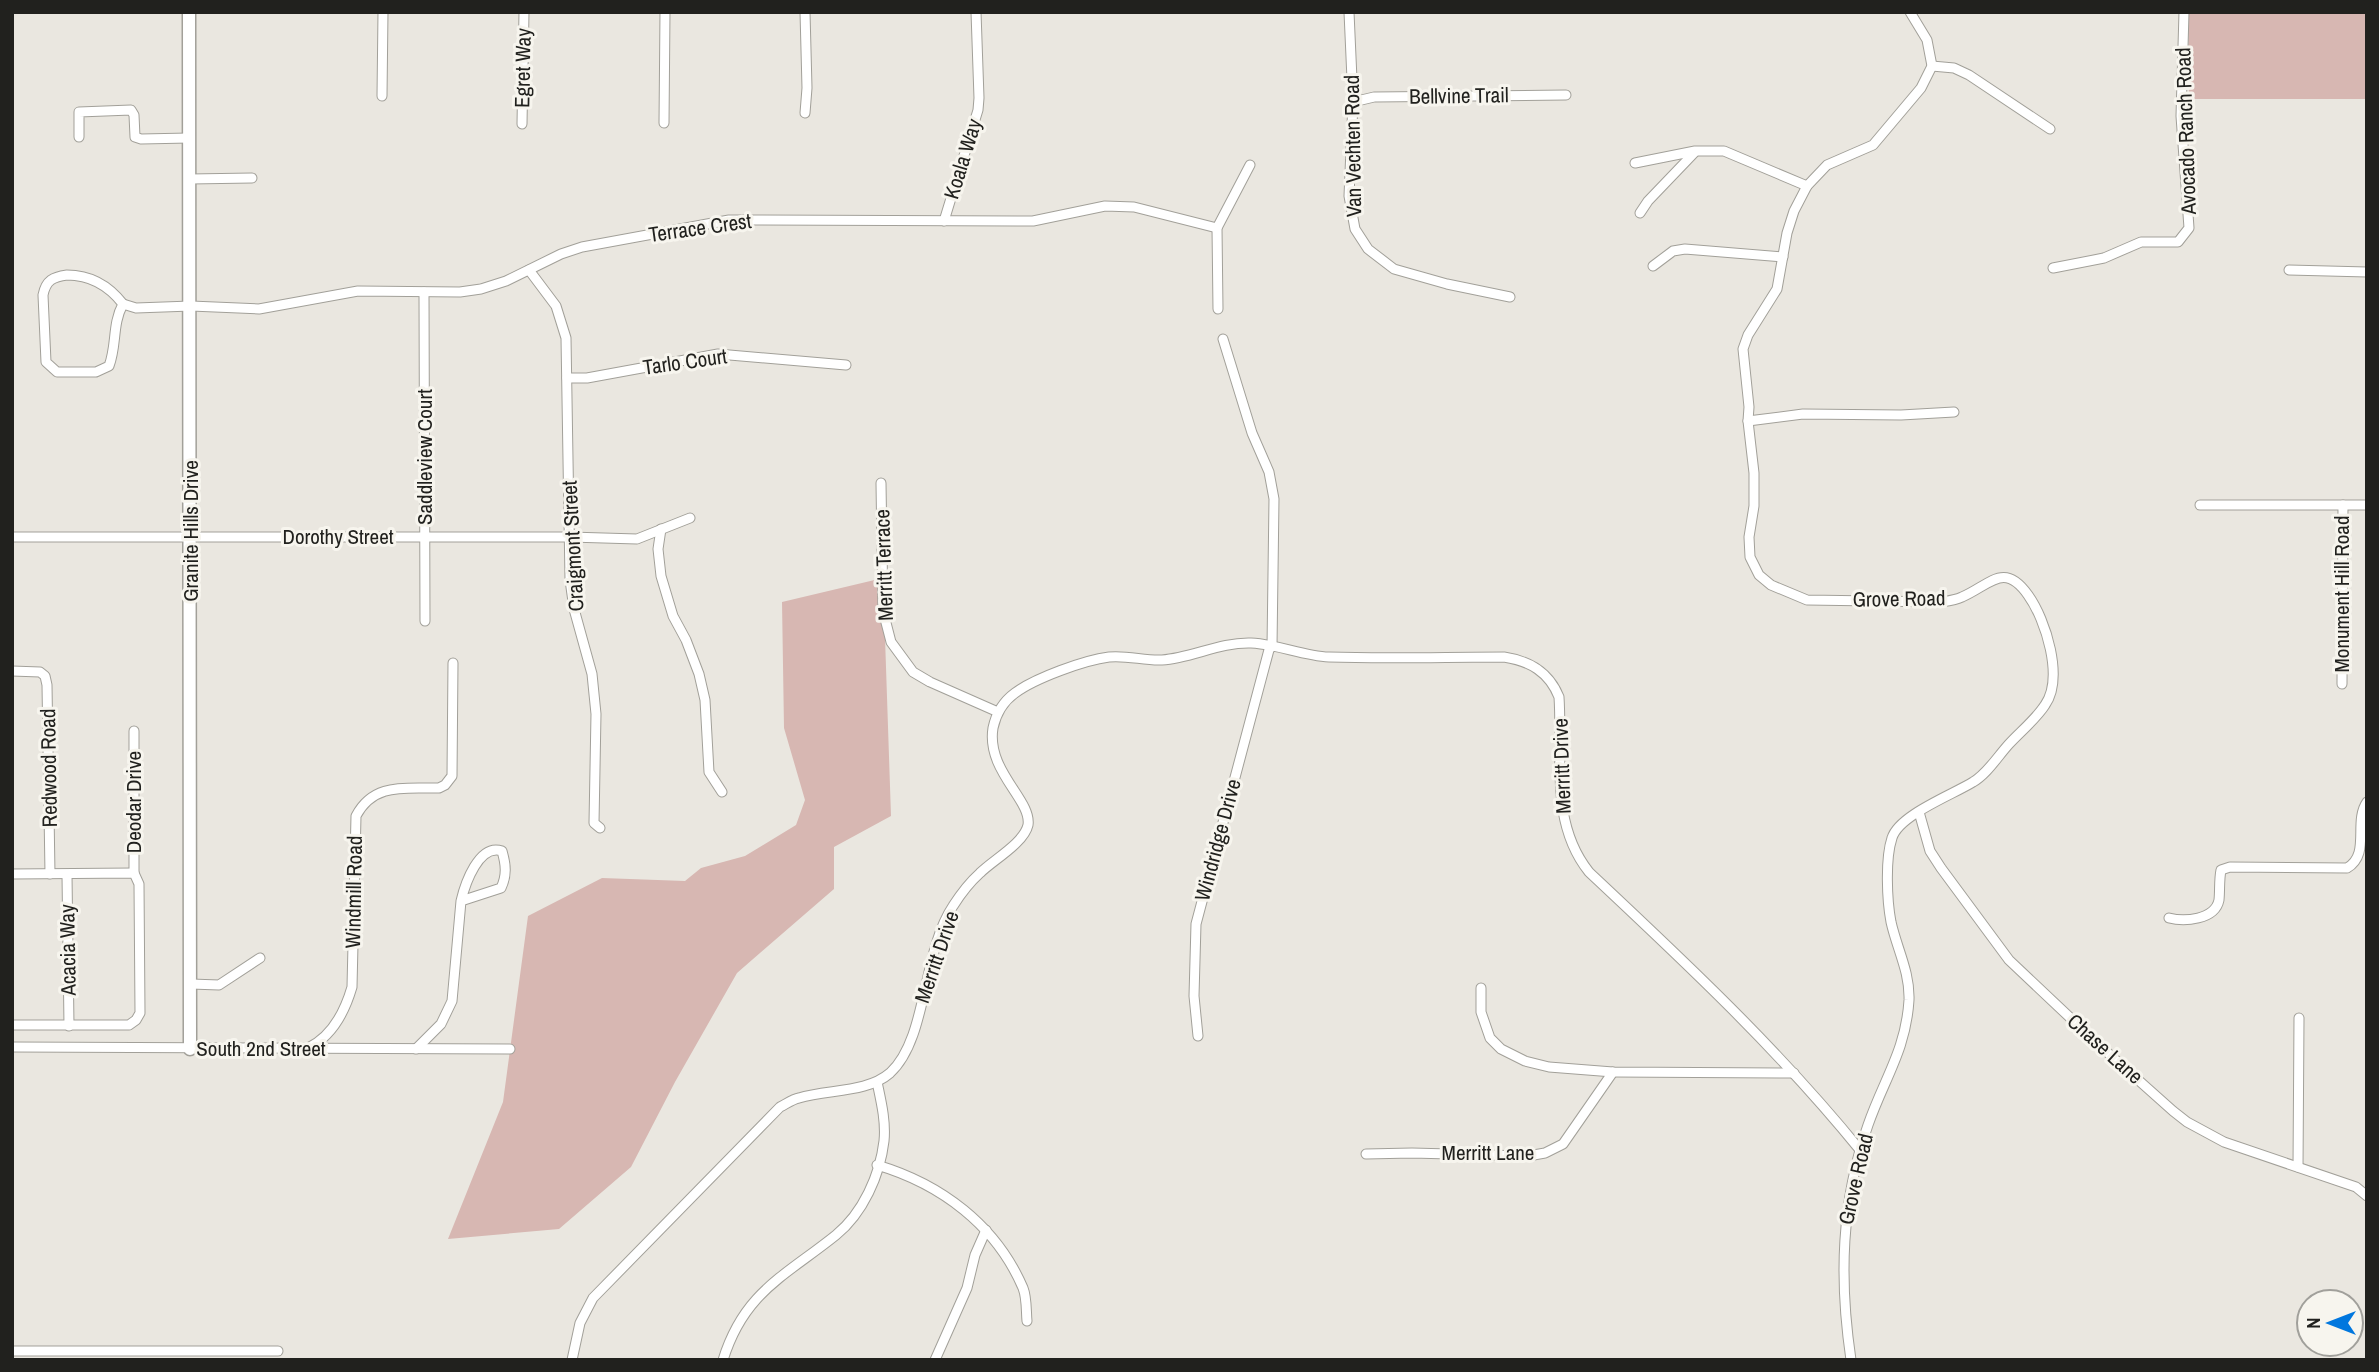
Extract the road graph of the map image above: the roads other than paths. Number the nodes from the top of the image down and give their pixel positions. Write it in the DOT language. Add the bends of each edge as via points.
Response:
graph roads {
  1 [pos="189,12"];
  2 [pos="383,12"];
  3 [pos="524,12"];
  4 [pos="665,12"];
  5 [pos="806,12"];
  6 [pos="976,12"];
  7 [pos="1349,12"];
  8 [pos="1910,12"];
  9 [pos="2184,12"];
  10 [pos="1932,66"];
  11 [pos="1566,95"];
  12 [pos="382,96"];
  13 [pos="1353,102"];
  14 [pos="805,113"];
  15 [pos="664,123"];
  16 [pos="522,124"];
  17 [pos="2050,128"];
  18 [pos="79,137"];
  19 [pos="189,138"];
  20 [pos="1695,151"];
  21 [pos="1634,163"];
  22 [pos="1250,165"];
  23 [pos="190,178"];
  24 [pos="252,178"];
  25 [pos="1807,186"];
  26 [pos="1640,213"];
  27 [pos="944,221"];
  28 [pos="1217,228"];
  29 [pos="1783,257"];
  30 [pos="1653,266"];
  31 [pos="2053,268"];
  32 [pos="529,270"];
  33 [pos="2289,270"];
  34 [pos="2367,272"];
  35 [pos="424,292"];
  36 [pos="1510,297"];
  37 [pos="123,304"];
  38 [pos="191,306"];
  39 [pos="1218,309"];
  40 [pos="1223,340"];
  41 [pos="846,365"];
  42 [pos="567,378"];
  43 [pos="1954,412"];
  44 [pos="1748,421"];
  45 [pos="881,482"];
  46 [pos="2200,505"];
  47 [pos="2343,505"];
  48 [pos="2367,505"];
  49 [pos="690,518"];
  50 [pos="661,529"];
  51 [pos="12,537"];
  52 [pos="191,537"];
  53 [pos="425,537"];
  54 [pos="570,537"];
  55 [pos="425,621"];
  56 [pos="1271,647"];
  57 [pos="453,663"];
  58 [pos="12,671"];
  59 [pos="2342,684"];
  60 [pos="998,712"];
  61 [pos="134,731"];
  62 [pos="722,792"];
  63 [pos="2367,802"];
  64 [pos="1919,812"];
  65 [pos="600,828"];
  66 [pos="134,873"];
  67 [pos="12,874"];
  68 [pos="50,874"];
  69 [pos="67,875"];
  70 [pos="461,901"];
  71 [pos="2169,918"];
  72 [pos="260,958"];
  73 [pos="191,984"];
  74 [pos="1481,988"];
  75 [pos="2299,1017"];
  76 [pos="12,1026"];
  77 [pos="69,1026"];
  78 [pos="1198,1036"];
  79 [pos="12,1047"];
  80 [pos="190,1049"];
  81 [pos="307,1049"];
  82 [pos="416,1049"];
  83 [pos="510,1049"];
  84 [pos="1613,1072"];
  85 [pos="1794,1073"];
  86 [pos="877,1082"];
  87 [pos="1860,1150"];
  88 [pos="1366,1154"];
  89 [pos="877,1165"];
  90 [pos="2298,1167"];
  91 [pos="2367,1196"];
  92 [pos="986,1230"];
  93 [pos="1027,1321"];
  94 [pos="12,1351"];
  95 [pos="278,1351"];
  96 [pos="572,1360"];
  97 [pos="723,1360"];
  98 [pos="935,1360"];
  99 [pos="1851,1360"];
  1 -- 19 [label="street, Granite Hills Drive"];
  2 -- 12 [label="street"];
  3 -- 16 [label="street, Egret Way"];
  4 -- 15 [label="street"];
  5 -- 14 [label="street"];
  6 -- 27 [label="street, Koala Way" via="978,110"];
  7 -- 13 [label="street, Van Vechten Road"];
  8 -- 10 [label="street" via="1927,40"];
  9 -- 31 [label="street, Avocado Ranch Road" via="2181,116 2189,228 2178,243 2141,242 2104,258"];
  10 -- 17 [label="street" via="1969,75"];
  10 -- 25 [label="street, Grove Road" via="1921,88 1872,145 1827,164"];
  11 -- 13 [label="street, Bellvine Trail" via="1374,97"];
  13 -- 36 [label="street, Van Vechten Road" via="1349,196 1355,229 1368,249 1394,269"];
  18 -- 19 [label="street" via="79,112 131,110 135,137"];
  19 -- 23 [label="street, Granite Hills Drive"];
  20 -- 21 [label="street"];
  20 -- 25 [label="street" via="1724,151"];
  20 -- 26 [label="street"];
  22 -- 28 [label="street"];
  23 -- 24 [label="street"];
  23 -- 38 [label="street, Granite Hills Drive"];
  25 -- 29 [label="street, Grove Road" via="1794,211"];
  27 -- 28 [label="street, Terrace Crest" via="1033,221 1105,206 1134,207"];
  27 -- 32 [label="street, Terrace Crest" via="729,220 582,247"];
  28 -- 39 [label="street"];
  29 -- 30 [label="street" via="1685,249 1673,251"];
  29 -- 44 [label="street, Grove Road" via="1777,289 1743,349"];
  32 -- 35 [label="street, Terrace Crest" via="481,289"];
  32 -- 42 [label="street, Craigmont Street" via="562,321"];
  33 -- 34 [label="street"];
  35 -- 38 [label="street, Terrace Crest" via="358,291 259,309"];
  35 -- 53 [label="street, Saddleview Court"];
  37 -- 37 [label="street" via="115,293 90,278 67,275 51,279 43,295 46,362 57,372 96,372 109,366"];
  37 -- 38 [label="street, Terrace Crest" via="136,308"];
  38 -- 52 [label="street, Granite Hills Drive"];
  40 -- 56 [label="street, Windridge Drive" via="1274,499"];
  41 -- 42 [label="street, Tarlo Court" via="718,354"];
  42 -- 54 [label="street, Craigmont Street"];
  43 -- 44 [label="street" via="1803,414"];
  44 -- 64 [label="street, Grove Road" via="1754,484 1750,557 1759,575 1771,585 1807,600 1941,602 1961,598 1991,579 2008,576 2020,583 2036,606 2048,640 2054,683 2046,704 1979,778"];
  45 -- 60 [label="street, Merritt Terrace" via="883,611 891,642 913,672"];
  46 -- 47 [label="street, Monument Hill Road"];
  47 -- 48 [label="street, Monument Hill Road"];
  47 -- 59 [label="street, Monument Hill Road"];
  49 -- 50 [label="street, Dorothy Street"];
  50 -- 54 [label="street, Dorothy Street" via="637,539"];
  50 -- 62 [label="street" via="661,576 699,674 709,772"];
  51 -- 52 [label="street, Dorothy Street"];
  52 -- 53 [label="street, Dorothy Street"];
  52 -- 73 [label="street, Granite Hills Drive"];
  53 -- 54 [label="street, Dorothy Street"];
  53 -- 55 [label="street, Saddleview Court"];
  54 -- 65 [label="street, Craigmont Street" via="574,609 592,674 594,823"];
  56 -- 60 [label="street, Merritt Drive" via="1234,643 1164,660 1110,657 1041,679 1015,693"];
  56 -- 78 [label="street, Windridge Drive" via="1196,924"];
  56 -- 85 [label="street, Merritt Drive" via="1326,657 1504,657 1522,660 1544,672 1559,697 1563,818 1579,860"];
  57 -- 81 [label="street, Windmill Road" via="452,776 439,788 376,793 356,816 352,986 332,1029"];
  58 -- 68 [label="street, Redwood Road" via="40,672 47,685"];
  60 -- 86 [label="street, Merritt Drive" via="993,731 995,757 1026,811 1027,827 953,905 930,965 909,1046"];
  61 -- 66 [label="street, Deodar Drive"];
  63 -- 71 [label="street" via="2362,811 2359,857 2347,868 2230,867 2221,870 2216,909 2182,921"];
  64 -- 87 [label="street, Grove Road" via="1895,829 1889,847 1891,923 1909,997 1905,1035"];
  64 -- 90 [label="street, Chase Lane" via="1930,851 2010,960 2099,1045 2187,1122 2224,1142"];
  66 -- 69 [label="street"];
  66 -- 77 [label="street, Deodar Drive" via="139,884 140,1013 129,1026"];
  67 -- 68 [label="street"];
  68 -- 69 [label="street"];
  69 -- 77 [label="street, Acacia Way"];
  70 -- 70 [label="street" via="501,888 506,866 502,851 489,850 476,865"];
  70 -- 82 [label="street" via="452,1002 434,1033"];
  72 -- 73 [label="street" via="219,985"];
  73 -- 80 [label="street, Granite Hills Drive"];
  74 -- 84 [label="street" via="1484,1026 1501,1049 1549,1067"];
  75 -- 90 [label="street"];
  76 -- 77 [label="street, Deodar Drive"];
  79 -- 80 [label="street, South 2nd Street"];
  80 -- 81 [label="street, South 2nd Street"];
  81 -- 82 [label="street, South 2nd Street"];
  82 -- 83 [label="street, South 2nd Street"];
  84 -- 85 [label="street"];
  84 -- 88 [label="street, Merritt Lane" via="1563,1144 1545,1153"];
  85 -- 87 [label="street, Merritt Drive"];
  86 -- 89 [label="street" via="884,1142"];
  86 -- 96 [label="street" via="796,1098 780,1107 593,1298 580,1322"];
  87 -- 99 [label="street, Grove Road" via="1844,1232 1843,1291"];
  89 -- 92 [label="street" via="907,1174 947,1195"];
  89 -- 97 [label="street" via="871,1188 852,1219 749,1306"];
  90 -- 91 [label="street, Chase Lane" via="2356,1187"];
  92 -- 93 [label="street" via="1024,1290"];
  92 -- 98 [label="street"];
  94 -- 95 [label="street"];
}
